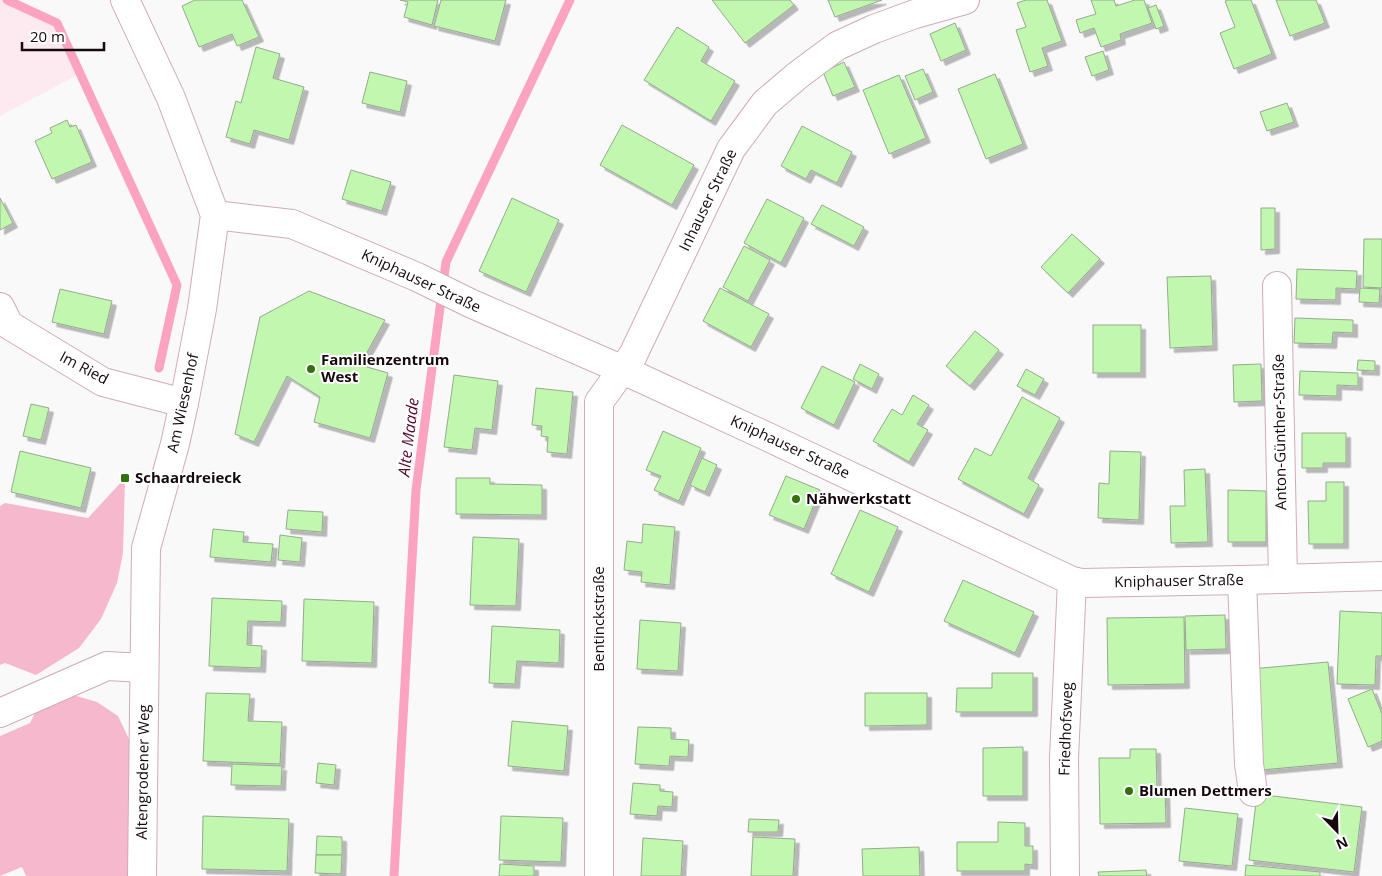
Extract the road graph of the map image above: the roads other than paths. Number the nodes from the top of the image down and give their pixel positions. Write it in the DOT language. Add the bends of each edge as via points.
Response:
graph roads {
  1 [pos="124,0"];
  2 [pos="965,0"];
  3 [pos="215,215"];
  4 [pos="1277,286"];
  5 [pos="0,307"];
  6 [pos="623,370"];
  7 [pos="184,403"];
  8 [pos="1382,576"];
  9 [pos="1283,579"];
  10 [pos="1242,580"];
  11 [pos="1072,581"];
  12 [pos="144,668"];
  13 [pos="0,713"];
  14 [pos="1253,792"];
  15 [pos="142,876"];
  16 [pos="599,876"];
  17 [pos="1065,876"];
  1 -- 3 [label="street, Am Wiesenhof" via="172,98"];
  2 -- 6 [label="street, Inhauser Straße" via="915,14 837,46 765,103 731,149"];
  3 -- 6 [label="street, Kniphauser Straße" via="292,224"];
  3 -- 7 [label="street, Am Wiesenhof"];
  4 -- 9 [label="street, Anton-Günther-Straße"];
  5 -- 7 [label="street, Im Ried" via="9,325 103,382"];
  6 -- 11 [label="street, Kniphauser Straße"];
  6 -- 16 [label="street, Bentinckstraße" via="599,402"];
  7 -- 12 [label="street, Am Wiesenhof" via="146,548"];
  8 -- 9 [label="street, Kniphauser Straße"];
  9 -- 10 [label="street, Kniphauser Straße"];
  10 -- 11 [label="street, Kniphauser Straße"];
  10 -- 14 [label="street" via="1249,764"];
  11 -- 17 [label="street, Friedhofsweg" via="1064,758"];
  12 -- 13 [label="street" via="107,666"];
  12 -- 15 [label="street, Altengrodener Weg"];
}
